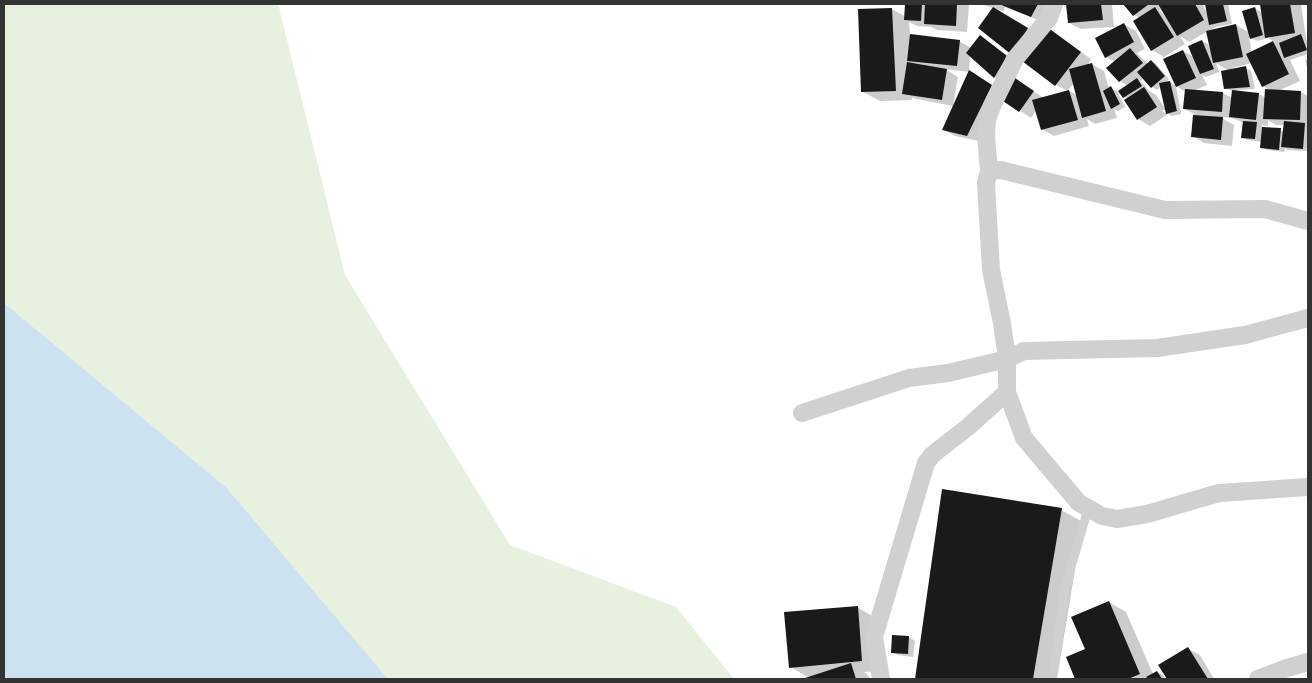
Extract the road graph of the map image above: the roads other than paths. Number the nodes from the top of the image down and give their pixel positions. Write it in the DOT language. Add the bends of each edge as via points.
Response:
graph roads {
  1 [pos="1054,4"];
  2 [pos="988,171"];
  3 [pos="1308,221"];
  4 [pos="1308,318"];
  5 [pos="1007,359"];
  6 [pos="1007,392"];
  7 [pos="802,413"];
  8 [pos="1308,487"];
  9 [pos="1088,509"];
  10 [pos="1308,662"];
  11 [pos="1054,669"];
  12 [pos="881,679"];
  13 [pos="1258,679"];
  1 -- 2 [label="street" via="1049,18 1015,59 992,106 986,136"];
  2 -- 3 [label="street" via="1001,170 1165,210 1264,210"];
  2 -- 5 [label="street" via="991,270"];
  4 -- 5 [label="street" via="1245,335 1157,348 1024,351"];
  5 -- 6 [label="street"];
  5 -- 7 [label="street" via="948,373 909,378"];
  6 -- 9 [label="street" via="1024,438 1079,503"];
  6 -- 12 [label="street" via="926,463 874,638"];
  8 -- 9 [label="street" via="1219,493 1147,514 1117,518 1102,516"];
  9 -- 11 [label="lane" via="1064,591"];
  10 -- 13 [label="street"];
}
